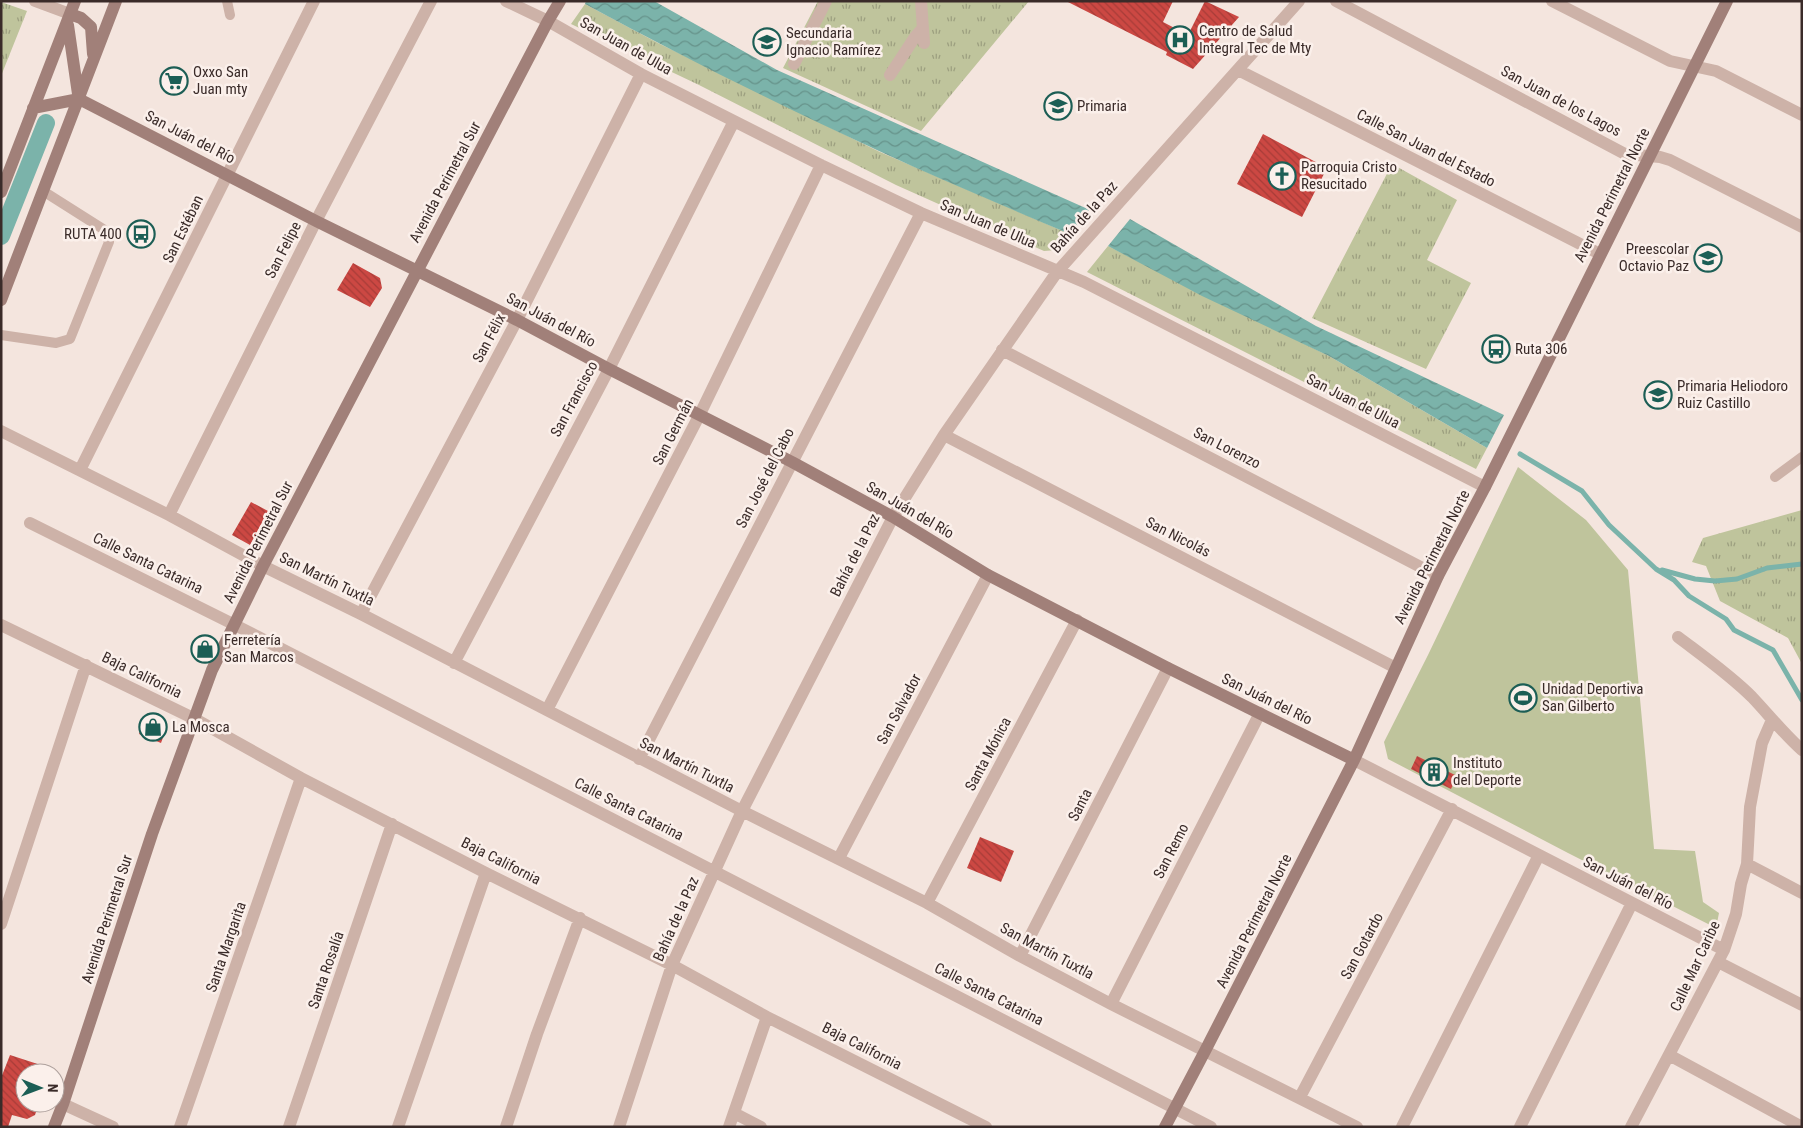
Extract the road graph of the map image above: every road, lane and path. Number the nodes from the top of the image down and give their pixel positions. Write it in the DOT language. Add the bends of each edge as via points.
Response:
graph roads {
  1 [pos="35,1"];
  2 [pos="75,1"];
  3 [pos="116,1"];
  4 [pos="227,1"];
  5 [pos="314,1"];
  6 [pos="431,1"];
  7 [pos="506,1"];
  8 [pos="560,1"];
  9 [pos="826,1"];
  10 [pos="921,1"];
  11 [pos="1299,1"];
  12 [pos="1336,1"];
  13 [pos="1552,1"];
  14 [pos="1727,1"];
  15 [pos="230,15"];
  16 [pos="69,17"];
  17 [pos="548,21"];
  18 [pos="923,28"];
  19 [pos="924,43"];
  20 [pos="94,60"];
  21 [pos="794,64"];
  22 [pos="1694,68"];
  23 [pos="1238,70"];
  24 [pos="641,74"];
  25 [pos="890,75"];
  26 [pos="79,99"];
  27 [pos="33,108"];
  28 [pos="1802,115"];
  29 [pos="734,121"];
  30 [pos="1650,156"];
  31 [pos="821,165"];
  32 [pos="228,174"];
  33 [pos="43,191"];
  34 [pos="1,192"];
  35 [pos="921,213"];
  36 [pos="316,221"];
  37 [pos="1802,227"];
  38 [pos="1600,254"];
  39 [pos="418,271"];
  40 [pos="1057,272"];
  41 [pos="1,300"];
  42 [pos="517,320"];
  43 [pos="1,335"];
  44 [pos="1002,350"];
  45 [pos="608,369"];
  46 [pos="700,414"];
  47 [pos="1,431"];
  48 [pos="944,435"];
  49 [pos="1802,457"];
  50 [pos="792,462"];
  51 [pos="80,470"];
  52 [pos="1775,477"];
  53 [pos="1485,487"];
  54 [pos="169,516"];
  55 [pos="893,517"];
  56 [pos="30,523"];
  57 [pos="263,566"];
  58 [pos="988,575"];
  59 [pos="1438,576"];
  60 [pos="360,614"];
  61 [pos="1077,620"];
  62 [pos="1,625"];
  63 [pos="235,625"];
  64 [pos="1678,636"];
  65 [pos="454,663"];
  66 [pos="86,665"];
  67 [pos="1168,668"];
  68 [pos="1396,668"];
  69 [pos="547,710"];
  70 [pos="1260,713"];
  71 [pos="195,719"];
  72 [pos="1772,720"];
  73 [pos="1802,750"];
  74 [pos="639,758"];
  75 [pos="1354,760"];
  76 [pos="302,778"];
  77 [pos="1452,809"];
  78 [pos="742,811"];
  79 [pos="392,824"];
  80 [pos="1539,855"];
  81 [pos="839,858"];
  82 [pos="1747,864"];
  83 [pos="715,872"];
  84 [pos="486,873"];
  85 [pos="1802,893"];
  86 [pos="927,903"];
  87 [pos="1632,903"];
  88 [pos="580,918"];
  89 [pos="1,924"];
  90 [pos="1724,950"];
  91 [pos="1020,956"];
  92 [pos="1718,962"];
  93 [pos="672,965"];
  94 [pos="1111,1004"];
  95 [pos="1802,1005"];
  96 [pos="767,1016"];
  97 [pos="1205,1051"];
  98 [pos="1669,1055"];
  99 [pos="1300,1097"];
  100 [pos="65,1098"];
  101 [pos="65,1105"];
  102 [pos="1175,1108"];
  103 [pos="59,1113"];
  104 [pos="734,1113"];
  105 [pos="1802,1126"];
  106 [pos="54,1127"];
  107 [pos="113,1127"];
  108 [pos="180,1127"];
  109 [pos="290,1127"];
  110 [pos="398,1127"];
  111 [pos="506,1127"];
  112 [pos="619,1127"];
  113 [pos="729,1127"];
  114 [pos="762,1127"];
  115 [pos="986,1127"];
  116 [pos="1165,1127"];
  117 [pos="1211,1127"];
  118 [pos="1358,1127"];
  119 [pos="1402,1127"];
  120 [pos="1520,1127"];
  121 [pos="1631,1127"];
  1 -- 16 [label="street"];
  2 -- 16 [label="street"];
  3 -- 20 [label="street"];
  4 -- 15 [label="lane"];
  5 -- 32 [label="street, San Estéban"];
  6 -- 36 [label="street, San Felipe"];
  7 -- 17 [label="street, San Juan de Ulua"];
  8 -- 17 [label="street, Avenida Perimetral Sur"];
  9 -- 21 [label="street"];
  10 -- 18 [label="street"];
  11 -- 23 [label="street, Bahía de la Paz"];
  12 -- 30 [label="street, San Juan de los Lagos" via="1625,154"];
  13 -- 22 [label="street" via="1670,62"];
  14 -- 22 [label="street, Avenida Perimetral Norte"];
  16 -- 20 [label="street" via="81,18 91,26"];
  16 -- 26 [label="street" via="68,32"];
  16 -- 27 [label="street"];
  17 -- 24 [label="street, San Juan de Ulua"];
  17 -- 39 [label="street, Avenida Perimetral Sur"];
  18 -- 19 [label="street"];
  18 -- 25 [label="street"];
  20 -- 26 [label="street"];
  22 -- 28 [label="street" via="1716,71"];
  22 -- 30 [label="street, Avenida Perimetral Norte"];
  23 -- 38 [label="street, Calle San Juan del Estado"];
  23 -- 40 [label="street, Bahía de la Paz"];
  24 -- 29 [label="street, San Juan de Ulua"];
  24 -- 42 [label="street, San Félix"];
  26 -- 27 [label="street"];
  26 -- 32 [label="street, San Juán del Río"];
  26 -- 33 [label="street"];
  27 -- 34 [label="street"];
  29 -- 31 [label="street, San Juan de Ulua"];
  29 -- 45 [label="street, San Francisco"];
  30 -- 37 [label="street, San Juan de los Lagos" via="1670,160"];
  30 -- 38 [label="street, Avenida Perimetral Norte"];
  31 -- 35 [label="street, San Juan de Ulua"];
  31 -- 46 [label="street, San Germán"];
  32 -- 36 [label="street, San Juán del Río"];
  32 -- 51 [label="street, San Estéban"];
  33 -- 41 [label="street"];
  33 -- 43 [label="lane" via="103,229 109,242 70,339 56,343"];
  35 -- 40 [label="street, San Juan de Ulua"];
  35 -- 50 [label="street, San José del Cabo"];
  36 -- 39 [label="street, San Juán del Río"];
  36 -- 54 [label="street, San Felipe"];
  38 -- 53 [label="street, Avenida Perimetral Norte"];
  39 -- 42 [label="street, San Juán del Río"];
  39 -- 57 [label="street, Avenida Perimetral Sur"];
  40 -- 44 [label="street, Bahía de la Paz"];
  40 -- 53 [label="street, San Juan de Ulua" via="1084,282"];
  42 -- 45 [label="street, San Juán del Río"];
  42 -- 60 [label="street, San Félix"];
  44 -- 48 [label="street, Bahía de la Paz"];
  44 -- 59 [label="street, San Lorenzo"];
  45 -- 46 [label="street, San Juán del Río"];
  45 -- 65 [label="street, San Francisco"];
  46 -- 50 [label="street, San Juán del Río"];
  46 -- 69 [label="street, San Germán"];
  47 -- 51 [label="street, San Martín Tuxtla"];
  48 -- 55 [label="street, Bahía de la Paz"];
  48 -- 68 [label="street, San Nicolás"];
  49 -- 52 [label="lane"];
  50 -- 55 [label="street, San Juán del Río"];
  50 -- 74 [label="street, San José del Cabo"];
  51 -- 54 [label="street, San Martín Tuxtla"];
  53 -- 59 [label="street, Avenida Perimetral Norte"];
  54 -- 57 [label="street, San Martín Tuxtla"];
  55 -- 58 [label="street, San Juán del Río"];
  55 -- 78 [label="street, Bahía de la Paz"];
  56 -- 63 [label="street, Calle Santa Catarina"];
  57 -- 60 [label="street, San Martín Tuxtla"];
  57 -- 63 [label="street, Avenida Perimetral Sur"];
  58 -- 61 [label="street, San Juán del Río"];
  58 -- 81 [label="street, San Salvador"];
  59 -- 68 [label="street, Avenida Perimetral Norte"];
  60 -- 65 [label="street, San Martín Tuxtla"];
  61 -- 67 [label="street, San Juán del Río"];
  61 -- 86 [label="street, Santa Mónica"];
  62 -- 66 [label="street, Baja California"];
  63 -- 71 [label="street, Avenida Perimetral Sur" via="212,670"];
  63 -- 83 [label="street, Calle Santa Catarina"];
  64 -- 72 [label="street" via="1751,696"];
  65 -- 69 [label="street, San Martín Tuxtla"];
  66 -- 71 [label="street, Baja California"];
  66 -- 89 [label="street"];
  67 -- 70 [label="street, San Juán del Río"];
  67 -- 91 [label="street, Santa"];
  68 -- 75 [label="street, Avenida Perimetral Norte"];
  69 -- 74 [label="street, San Martín Tuxtla"];
  70 -- 75 [label="street, San Juán del Río"];
  70 -- 94 [label="street, San Remo"];
  71 -- 76 [label="street, Baja California"];
  71 -- 100 [label="street, Avenida Perimetral Sur" via="152,834"];
  72 -- 73 [label="street"];
  72 -- 82 [label="street, Calle Mar Caribe" via="1762,743 1750,808"];
  74 -- 78 [label="street, San Martín Tuxtla"];
  75 -- 77 [label="street, San Juán del Río"];
  75 -- 97 [label="street, Avenida Perimetral Norte"];
  76 -- 79 [label="street, Baja California"];
  76 -- 108 [label="street, Santa Margarita"];
  77 -- 80 [label="street, San Juán del Río"];
  77 -- 99 [label="street, San Gotardo"];
  78 -- 81 [label="street, San Martín Tuxtla"];
  78 -- 83 [label="street, Bahía de la Paz"];
  79 -- 84 [label="street, Baja California"];
  79 -- 109 [label="street, Santa Rosalía"];
  80 -- 87 [label="street, San Juán del Río"];
  80 -- 119 [label="street"];
  81 -- 86 [label="street, San Martín Tuxtla"];
  82 -- 85 [label="street"];
  82 -- 90 [label="street, Calle Mar Caribe"];
  83 -- 93 [label="street, Bahía de la Paz"];
  83 -- 102 [label="street, Calle Santa Catarina"];
  84 -- 88 [label="street, Baja California"];
  84 -- 110 [label="street"];
  86 -- 91 [label="street, San Martín Tuxtla"];
  87 -- 90 [label="street, San Juán del Río"];
  87 -- 120 [label="street"];
  88 -- 93 [label="street, Baja California"];
  88 -- 111 [label="street"];
  90 -- 92 [label="street, Calle Mar Caribe"];
  91 -- 94 [label="street, San Martín Tuxtla"];
  92 -- 95 [label="street"];
  92 -- 98 [label="street, Calle Mar Caribe"];
  93 -- 96 [label="street, Baja California"];
  93 -- 112 [label="street, Bahía de la Paz"];
  94 -- 97 [label="street, San Martín Tuxtla"];
  96 -- 104 [label="street"];
  96 -- 115 [label="street, Baja California"];
  97 -- 99 [label="street, San Martín Tuxtla"];
  97 -- 102 [label="street, Avenida Perimetral Norte"];
  98 -- 105 [label="street"];
  98 -- 121 [label="street, Calle Mar Caribe"];
  99 -- 118 [label="street, San Martín Tuxtla"];
  101 -- 107 [label="street"];
  102 -- 116 [label="street, Avenida Perimetral Norte"];
  102 -- 117 [label="street, Calle Santa Catarina"];
  103 -- 106 [label="street, Avenida Perimetral Sur"];
  104 -- 113 [label="street"];
  104 -- 114 [label="street"];
}
